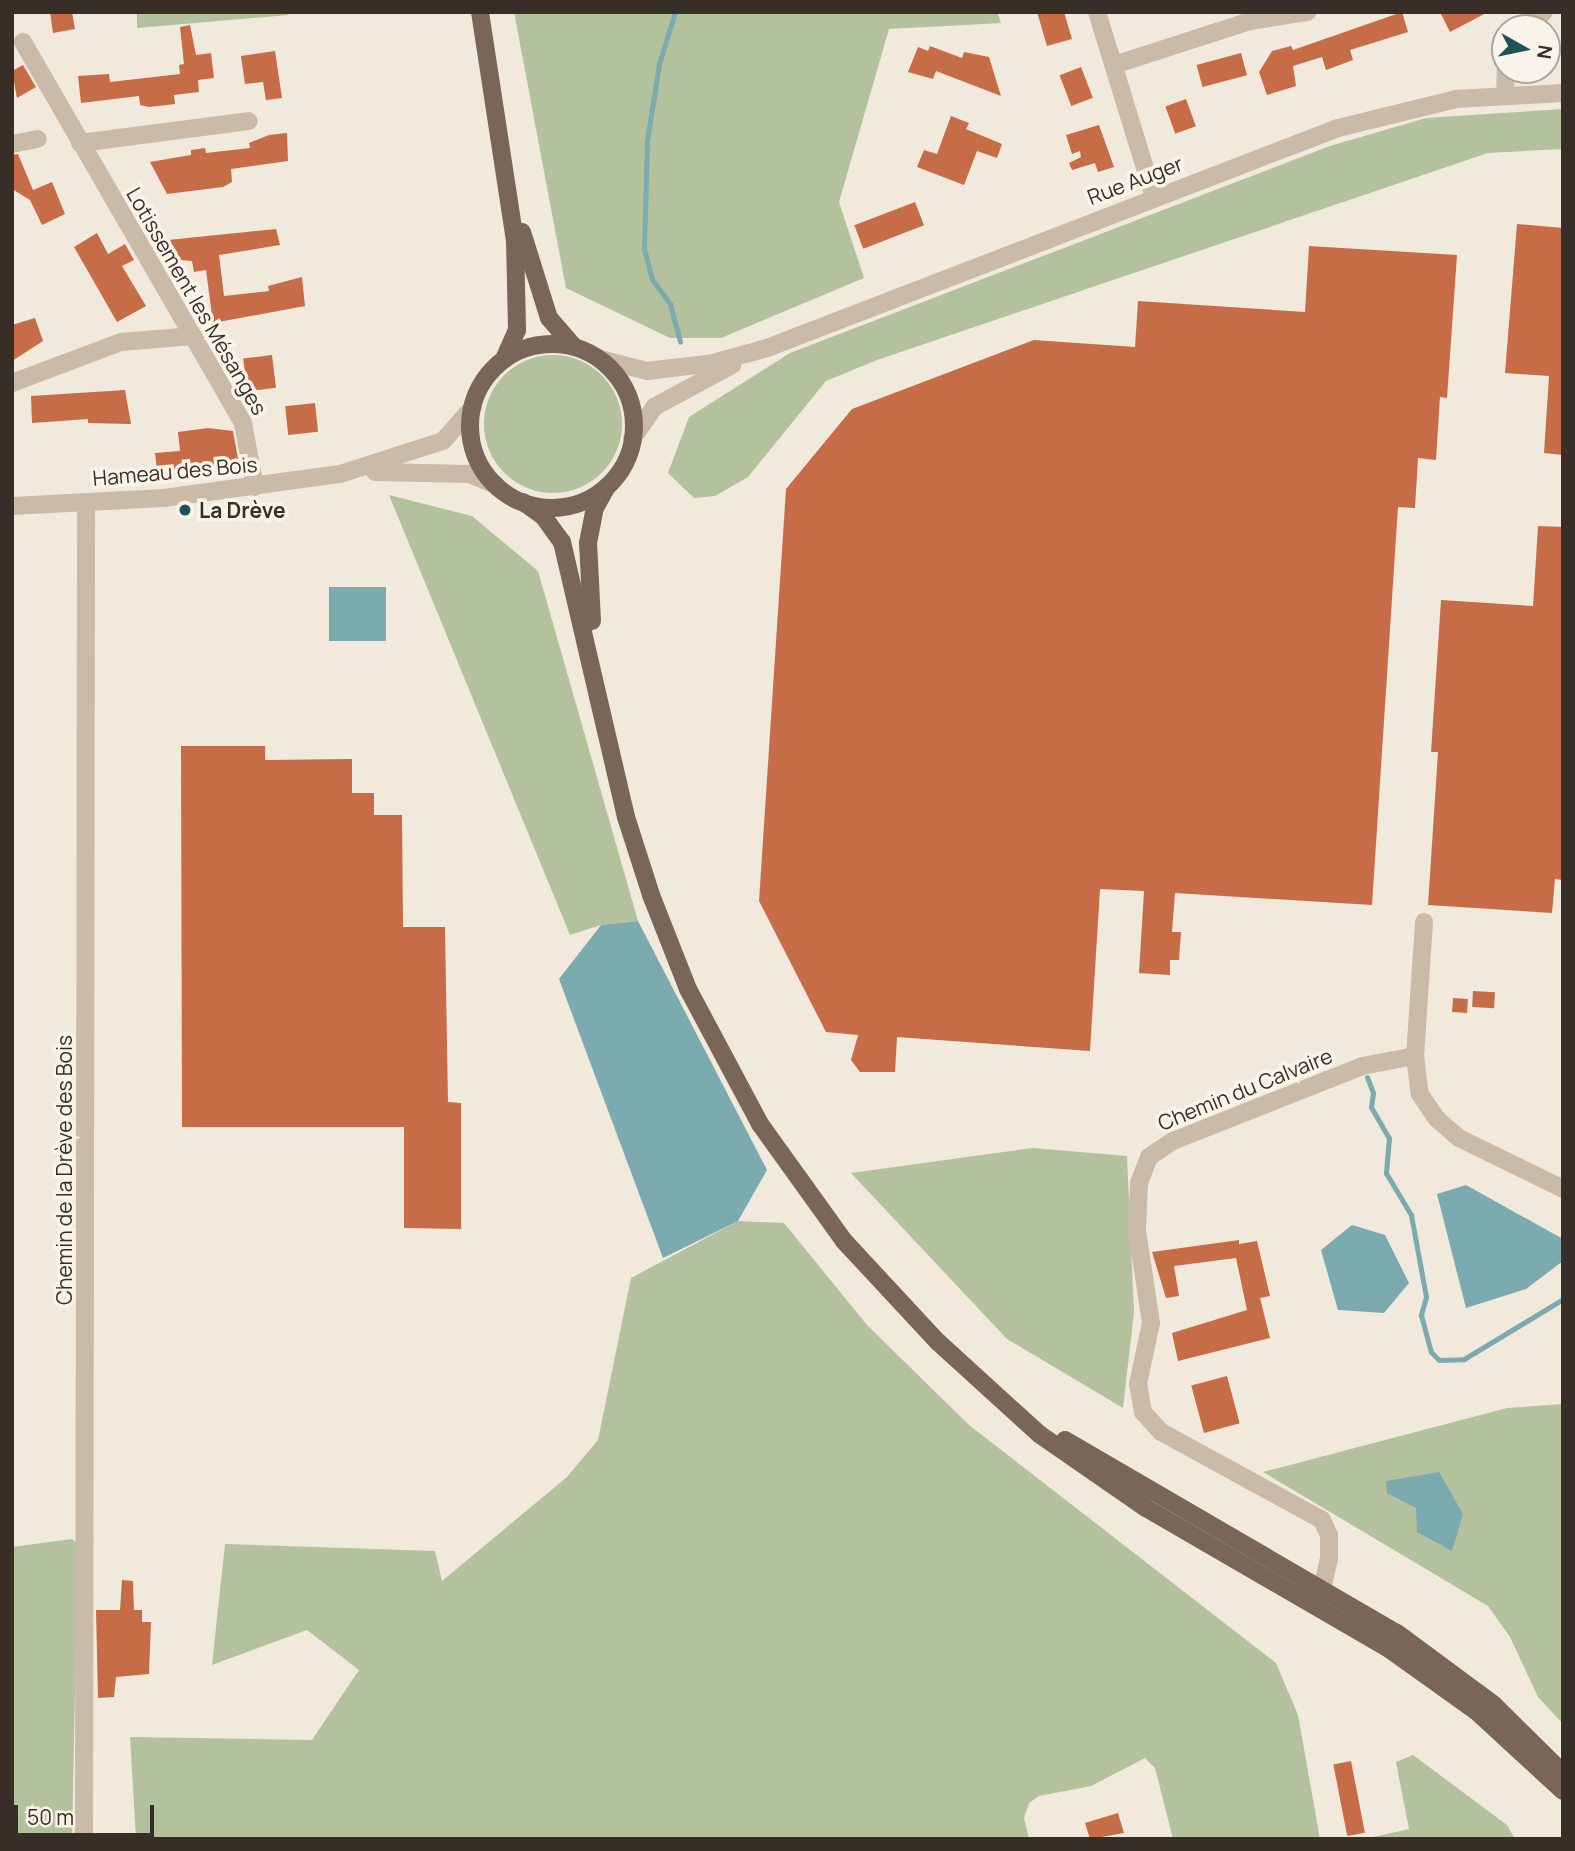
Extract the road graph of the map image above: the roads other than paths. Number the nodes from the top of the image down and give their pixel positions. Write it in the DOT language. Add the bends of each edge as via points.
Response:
graph roads {
  1 [pos="480,12"];
  2 [pos="1097,12"];
  3 [pos="1307,12"];
  4 [pos="23,42"];
  5 [pos="1114,65"];
  6 [pos="1505,84"];
  7 [pos="1563,93"];
  8 [pos="1505,95"];
  9 [pos="249,121"];
  10 [pos="38,139"];
  11 [pos="80,143"];
  12 [pos="12,144"];
  13 [pos="510,188"];
  14 [pos="1154,197"];
  15 [pos="194,336"];
  16 [pos="574,347"];
  17 [pos="767,348"];
  18 [pos="600,359"];
  19 [pos="503,360"];
  20 [pos="12,383"];
  21 [pos="473,407"];
  22 [pos="632,439"];
  23 [pos="340,474"];
  24 [pos="609,484"];
  25 [pos="496,485"];
  26 [pos="255,487"];
  27 [pos="86,502"];
  28 [pos="523,502"];
  29 [pos="12,506"];
  30 [pos="600,690"];
  31 [pos="1424,922"];
  32 [pos="1416,1056"];
  33 [pos="1563,1189"];
  34 [pos="984,1384"];
  35 [pos="1323,1587"];
  36 [pos="1318,1607"];
  37 [pos="1563,1773"];
  38 [pos="1563,1791"];
  39 [pos="84,1839"];
  1 -- 13 [label="main road"];
  2 -- 5 [label="street"];
  3 -- 5 [label="street" via="1250,21"];
  4 -- 11 [label="street, Lotissement les Mésanges"];
  5 -- 14 [label="street"];
  6 -- 8 [label="street"];
  7 -- 8 [label="street, Rue Auger"];
  8 -- 14 [label="street, Rue Auger" via="1456,99 1367,119"];
  9 -- 11 [label="street"];
  10 -- 12 [label="street"];
  11 -- 15 [label="street, Lotissement les Mésanges"];
  13 -- 16 [label="main road" via="543,304 556,330"];
  13 -- 19 [label="main road" via="519,314 514,342"];
  14 -- 17 [label="street, Rue Auger"];
  15 -- 20 [label="street" via="121,342"];
  15 -- 26 [label="street, Lotissement les Mésanges" via="243,423"];
  16 -- 18 [label="main road"];
  16 -- 19 [label="main road" via="537,345"];
  17 -- 18 [label="street, Rue Auger" via="666,371 633,370"];
  17 -- 22 [label="street, Rue Auger" via="654,407"];
  18 -- 22 [label="main road" via="621,381 629,399"];
  19 -- 21 [label="main road" via="484,381"];
  21 -- 23 [label="street, Hameau des Bois" via="453,433 436,444"];
  21 -- 25 [label="main road" via="472,444"];
  22 -- 24 [label="main road" via="627,459"];
  23 -- 25 [label="street, Hameau des Bois" via="452,472"];
  23 -- 26 [label="street, Hameau des Bois"];
  24 -- 28 [label="main road" via="573,505 543,507"];
  24 -- 30 [label="main road" via="595,508 588,543"];
  25 -- 28 [label="main road"];
  26 -- 27 [label="street, Hameau des Bois"];
  27 -- 29 [label="street, Hameau des Bois"];
  27 -- 39 [label="street, Chemin de la Drève des Bois"];
  28 -- 30 [label="main road" via="543,516 562,542"];
  30 -- 34 [label="main road" via="626,817 651,895 688,989 730,1074 779,1152 844,1241 924,1328"];
  31 -- 32 [label="street"];
  32 -- 33 [label="street" via="1420,1094 1447,1129"];
  32 -- 35 [label="street, Chemin du Calvaire" via="1362,1066 1173,1141 1149,1157 1139,1184 1137,1230 1151,1323 1138,1384 1143,1412 1161,1432 1321,1520 1329,1545"];
  34 -- 35 [label="main road" via="1121,1474"];
  34 -- 36 [label="main road" via="1039,1434 1106,1482"];
  35 -- 36 [label="street, Chemin du Calvaire"];
  35 -- 37 [label="main road" via="1461,1678"];
  36 -- 38 [label="main road" via="1452,1693"];
}
